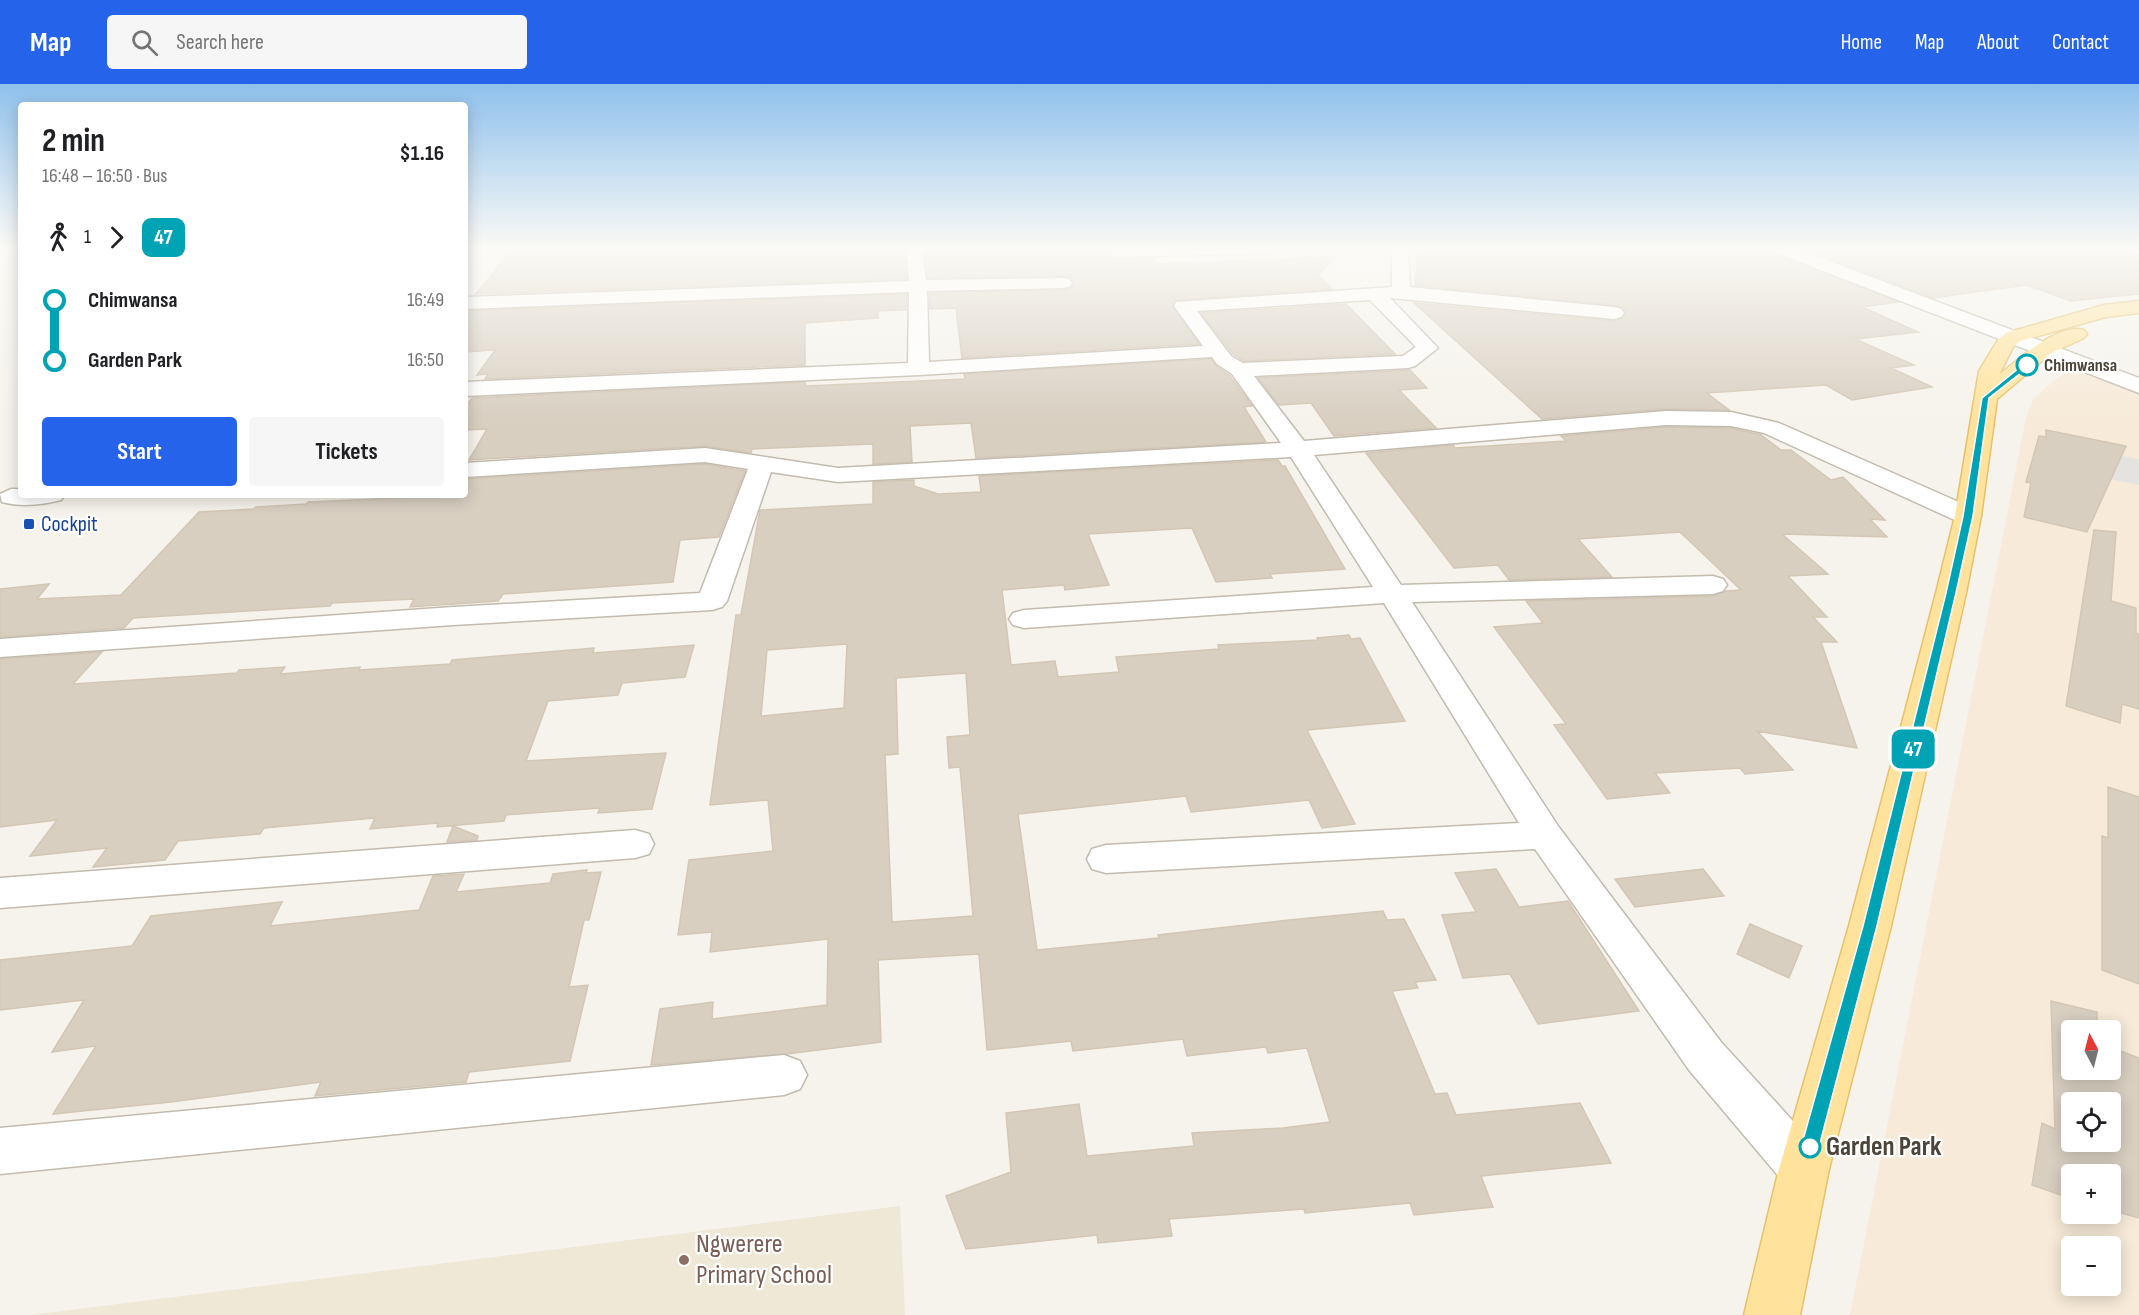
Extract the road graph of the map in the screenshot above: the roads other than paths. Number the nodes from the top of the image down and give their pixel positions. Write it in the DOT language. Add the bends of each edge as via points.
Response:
graph roads {
  1 [pos="918,305"];
  2 [pos="1192,305"];
  3 [pos="1397,305"];
  4 [pos="1529,305"];
  5 [pos="1930,305"];
  6 [pos="2139,307"];
  7 [pos="1614,313"];
  8 [pos="2139,318"];
  9 [pos="2013,337"];
  10 [pos="2044,349"];
  11 [pos="1228,361"];
  12 [pos="919,369"];
  13 [pos="2139,386"];
  14 [pos="468,389"];
  15 [pos="1986,398"];
  16 [pos="1298,449"];
  17 [pos="762,465"];
  18 [pos="468,470"];
  19 [pos="1968,516"];
  20 [pos="1713,585"];
  21 [pos="1392,594"];
  22 [pos="1024,619"];
  23 [pos="0,648"];
  24 [pos="1545,835"];
  25 [pos="635,844"];
  26 [pos="1106,859"];
  27 [pos="0,893"];
  28 [pos="784,1075"];
  29 [pos="0,1150"];
  30 [pos="1804,1169"];
  31 [pos="1772,1315"];
  1 -- 12 [label="street"];
  2 -- 11 [label="street" via="1183,306"];
  3 -- 11 [label="street" via="1428,348 1408,362"];
  4 -- 7 [label="street"];
  5 -- 9 [label="street"];
  6 -- 9 [label="main road" via="2104,311"];
  8 -- 10 [label="main road" via="2090,330"];
  9 -- 10 [label="street"];
  9 -- 15 [label="main road" via="1990,371"];
  10 -- 13 [label="street"];
  10 -- 15 [label="main road"];
  11 -- 12 [label="street"];
  11 -- 16 [label="street"];
  12 -- 14 [label="street"];
  15 -- 19 [label="main road"];
  16 -- 17 [label="street" via="838,475"];
  16 -- 19 [label="street" via="1666,418 1731,419 1771,428"];
  16 -- 21 [label="street"];
  17 -- 18 [label="street" via="705,455"];
  17 -- 23 [label="street" via="712,601"];
  19 -- 30 [label="main road" via="1870,926"];
  20 -- 21 [label="street"];
  21 -- 22 [label="street"];
  21 -- 24 [label="street"];
  24 -- 26 [label="street"];
  24 -- 30 [label="street" via="1705,1056"];
  25 -- 27 [label="street"];
  28 -- 29 [label="street"];
  30 -- 31 [label="main road"];
}
